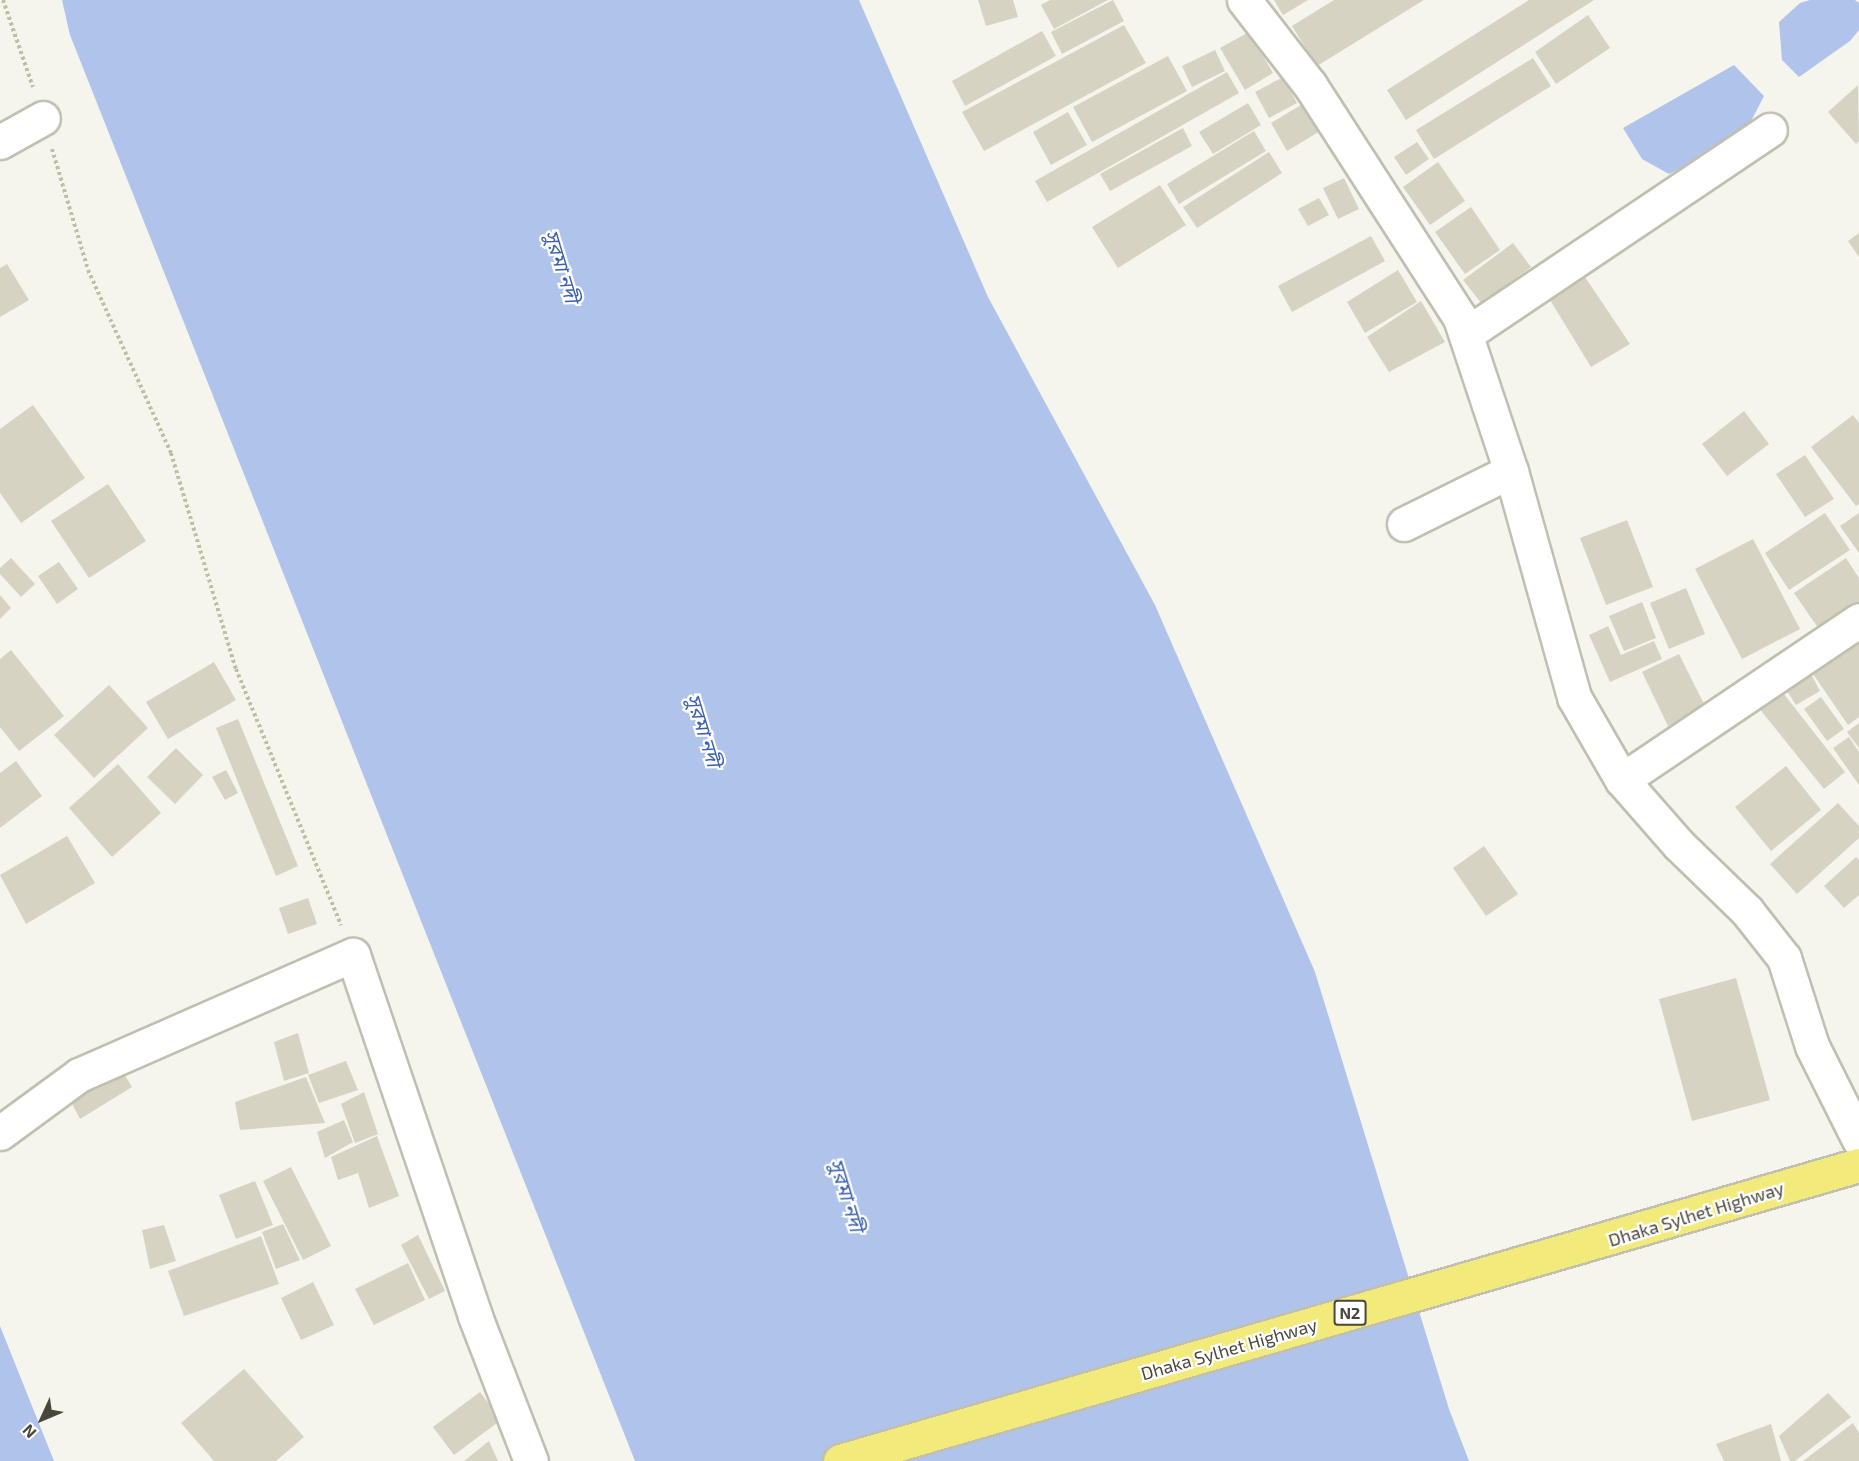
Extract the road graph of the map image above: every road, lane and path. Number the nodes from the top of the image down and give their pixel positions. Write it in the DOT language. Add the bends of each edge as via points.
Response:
graph roads {
  1 [pos="3,0"];
  2 [pos="1244,0"];
  3 [pos="43,118"];
  4 [pos="1770,130"];
  5 [pos="0,142"];
  6 [pos="1466,334"];
  7 [pos="1511,471"];
  8 [pos="1404,524"];
  9 [pos="1859,620"];
  10 [pos="1622,780"];
  11 [pos="352,955"];
  12 [pos="0,1133"];
  13 [pos="1859,1140"];
  14 [pos="1859,1165"];
  15 [pos="531,1461"];
  16 [pos="840,1461"];
  1 -- 3 [label="path"];
  2 -- 6 [label="street" via="1310,85 1460,318"];
  3 -- 5 [label="street"];
  3 -- 11 [label="path" via="88,270 171,453 236,669"];
  4 -- 6 [label="street"];
  6 -- 7 [label="street"];
  7 -- 8 [label="street"];
  7 -- 10 [label="street" via="1574,697"];
  9 -- 10 [label="street"];
  10 -- 13 [label="street" via="1679,845 1747,911 1784,958 1812,1046"];
  11 -- 12 [label="street" via="79,1075"];
  11 -- 15 [label="street" via="475,1316"];
  14 -- 16 [label="highway, Dhaka Sylhet Highway / N2"];
}
